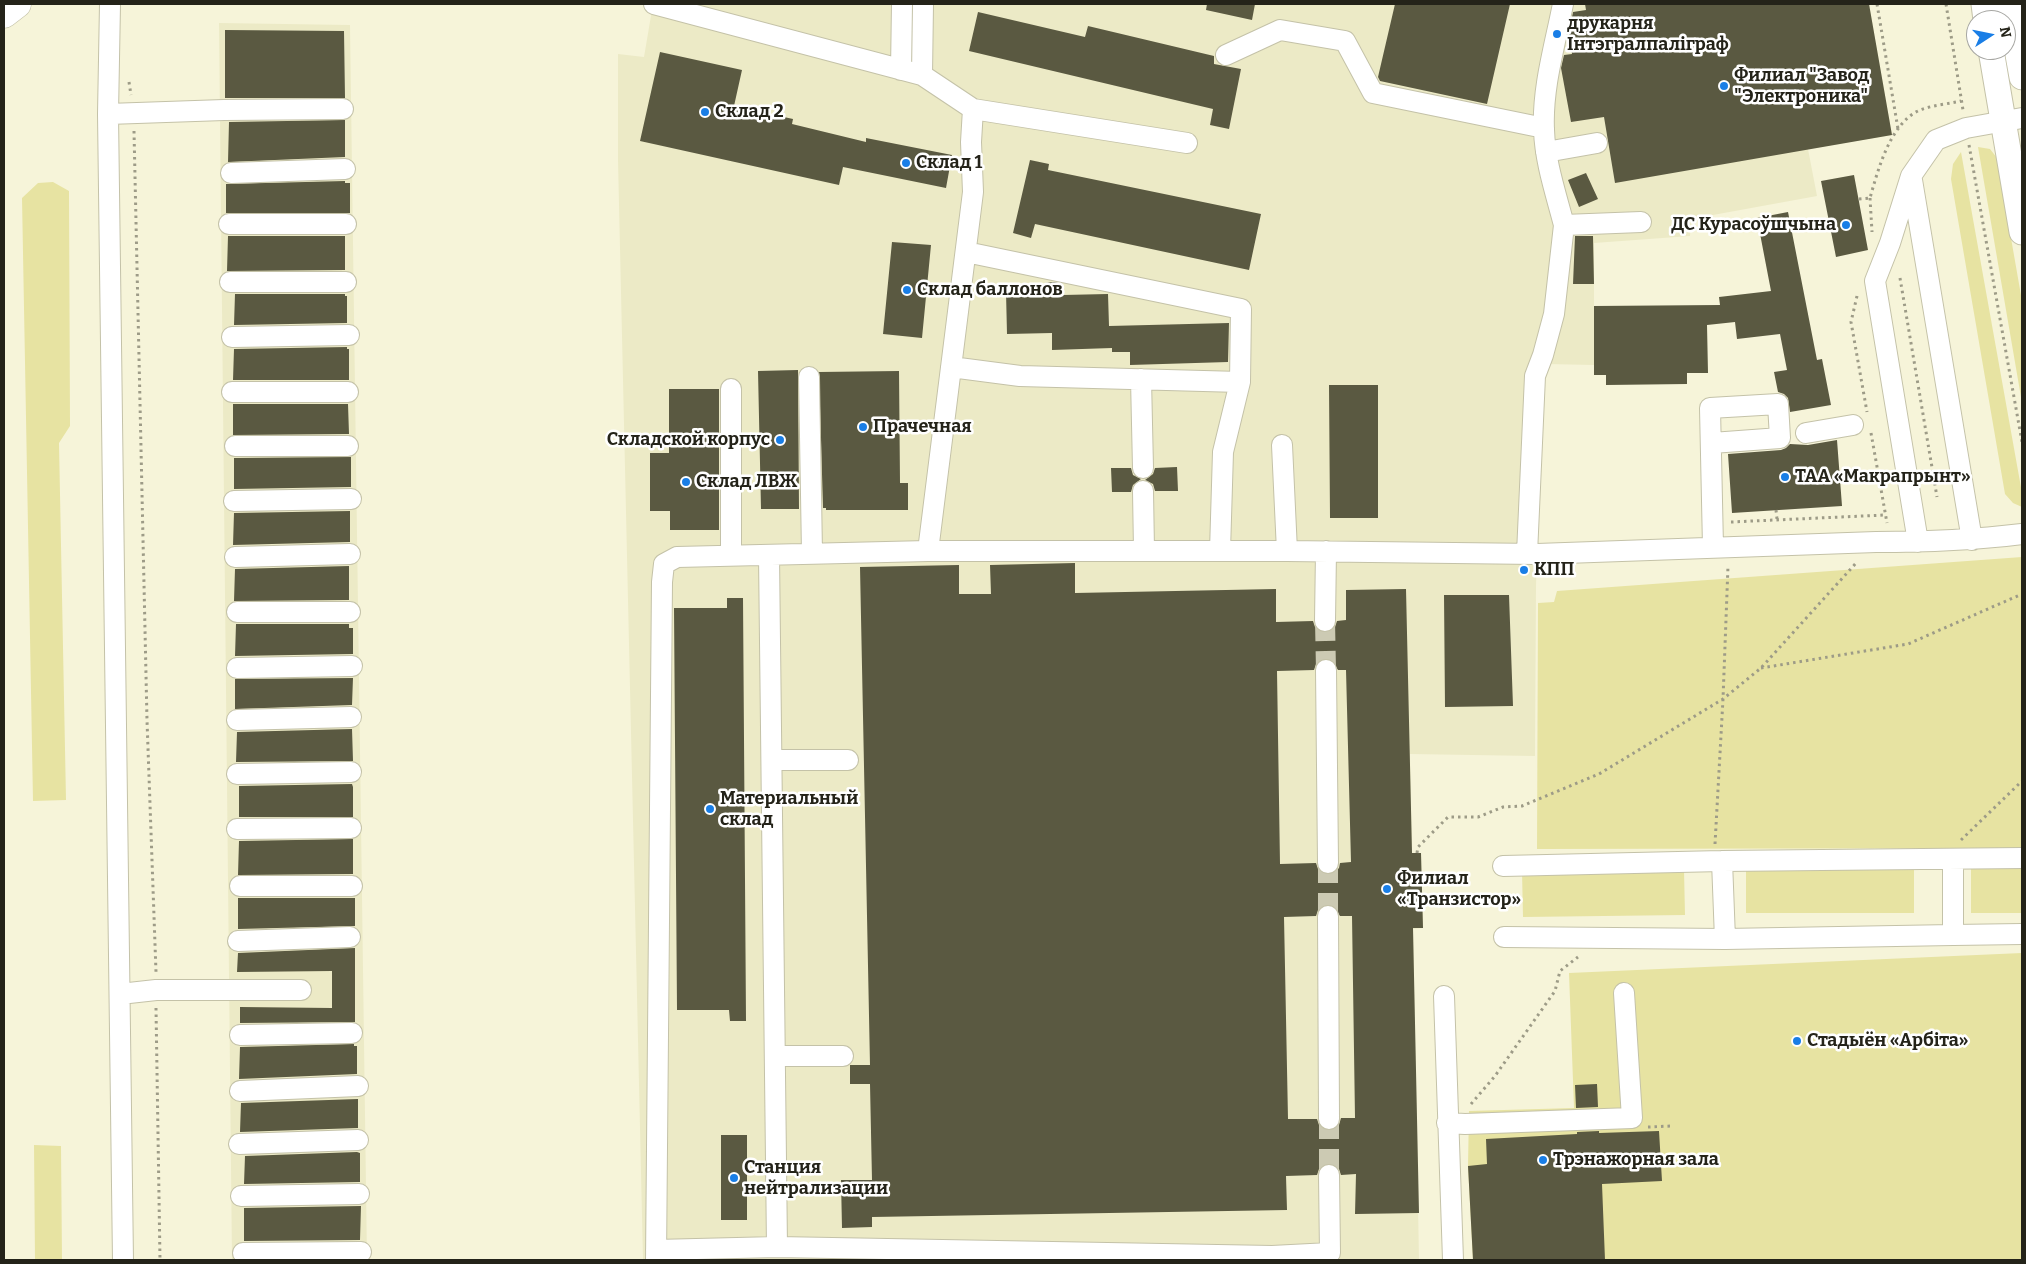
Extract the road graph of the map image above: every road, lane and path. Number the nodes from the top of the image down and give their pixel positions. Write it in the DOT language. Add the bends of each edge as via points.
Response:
graph roads {
  1 [pos="17,4"];
  2 [pos="110,4"];
  3 [pos="654,4"];
  4 [pos="902,4"];
  5 [pos="923,4"];
  6 [pos="1563,4"];
  7 [pos="1877,4"];
  8 [pos="1946,4"];
  9 [pos="2009,4"];
  10 [pos="4,14"];
  11 [pos="1226,55"];
  12 [pos="1995,60"];
  13 [pos="901,70"];
  14 [pos="922,75"];
  15 [pos="2022,77"];
  16 [pos="129,79"];
  17 [pos="1961,101"];
  18 [pos="343,109"];
  19 [pos="973,109"];
  20 [pos="108,114"];
  21 [pos="134,114"];
  22 [pos="2013,119"];
  23 [pos="1544,128"];
  24 [pos="1966,128"];
  25 [pos="1898,130"];
  26 [pos="1187,143"];
  27 [pos="1597,143"];
  28 [pos="1546,152"];
  29 [pos="346,169"];
  30 [pos="231,173"];
  31 [pos="1912,176"];
  32 [pos="1858,199"];
  33 [pos="1641,222"];
  34 [pos="229,224"];
  35 [pos="346,224"];
  36 [pos="1564,224"];
  37 [pos="2022,232"];
  38 [pos="966,252"];
  39 [pos="1900,278"];
  40 [pos="230,282"];
  41 [pos="346,282"];
  42 [pos="348,335"];
  43 [pos="232,338"];
  44 [pos="951,367"];
  45 [pos="809,377"];
  46 [pos="1141,379"];
  47 [pos="1240,382"];
  48 [pos="732,389"];
  49 [pos="232,392"];
  50 [pos="348,392"];
  51 [pos="1854,425"];
  52 [pos="1806,433"];
  53 [pos="2022,442"];
  54 [pos="1712,443"];
  55 [pos="1282,445"];
  56 [pos="235,446"];
  57 [pos="348,446"];
  58 [pos="1142,468"];
  59 [pos="1143,492"];
  60 [pos="1937,497"];
  61 [pos="351,499"];
  62 [pos="234,501"];
  63 [pos="1776,510"];
  64 [pos="1885,514"];
  65 [pos="1777,520"];
  66 [pos="2022,534"];
  67 [pos="1972,540"];
  68 [pos="1876,542"];
  69 [pos="1918,542"];
  70 [pos="1721,547"];
  71 [pos="1144,550"];
  72 [pos="928,551"];
  73 [pos="1220,551"];
  74 [pos="1286,551"];
  75 [pos="1326,551"];
  76 [pos="350,554"];
  77 [pos="769,554"];
  78 [pos="812,554"];
  79 [pos="1527,554"];
  80 [pos="731,556"];
  81 [pos="235,557"];
  82 [pos="2022,594"];
  83 [pos="237,612"];
  84 [pos="350,612"];
  85 [pos="1325,621"];
  86 [pos="352,666"];
  87 [pos="237,668"];
  88 [pos="1761,668"];
  89 [pos="1326,670"];
  90 [pos="1723,699"];
  91 [pos="351,717"];
  92 [pos="237,720"];
  93 [pos="772,760"];
  94 [pos="848,760"];
  95 [pos="352,772"];
  96 [pos="237,774"];
  97 [pos="2022,781"];
  98 [pos="351,828"];
  99 [pos="237,829"];
  100 [pos="1418,853"];
  101 [pos="2022,858"];
  102 [pos="1947,859"];
  103 [pos="1718,861"];
  104 [pos="1328,863"];
  105 [pos="1503,866"];
  106 [pos="240,886"];
  107 [pos="352,886"];
  108 [pos="1328,916"];
  109 [pos="2022,934"];
  110 [pos="1953,935"];
  111 [pos="350,937"];
  112 [pos="1504,938"];
  113 [pos="1594,938"];
  114 [pos="1725,939"];
  115 [pos="238,941"];
  116 [pos="156,990"];
  117 [pos="300,990"];
  118 [pos="1624,992"];
  119 [pos="120,994"];
  120 [pos="1444,996"];
  121 [pos="352,1033"];
  122 [pos="240,1035"];
  123 [pos="775,1056"];
  124 [pos="843,1056"];
  125 [pos="358,1086"];
  126 [pos="240,1091"];
  127 [pos="1329,1118"];
  128 [pos="1456,1124"];
  129 [pos="358,1140"];
  130 [pos="239,1144"];
  131 [pos="1329,1175"];
  132 [pos="359,1194"];
  133 [pos="241,1196"];
  134 [pos="777,1248"];
  135 [pos="361,1252"];
  136 [pos="243,1253"];
  137 [pos="656,1255"];
  138 [pos="960,1255"];
  139 [pos="1272,1258"];
  140 [pos="123,1260"];
  141 [pos="160,1260"];
  142 [pos="1453,1260"];
  1 -- 10 [label="highway"];
  2 -- 20 [label="street"];
  3 -- 13 [label="street"];
  4 -- 13 [label="street"];
  5 -- 14 [label="street"];
  6 -- 23 [label="street" via="1546,86"];
  7 -- 25 [label="path"];
  8 -- 17 [label="path"];
  9 -- 15 [label="main road"];
  11 -- 23 [label="street" via="1280,30 1345,41 1373,93"];
  12 -- 22 [label="main road"];
  13 -- 14 [label="street"];
  14 -- 19 [label="street"];
  16 -- 21 [label="path"];
  17 -- 24 [label="path"];
  17 -- 25 [label="path" via="1919,111"];
  18 -- 21 [label="street"];
  19 -- 26 [label="street"];
  19 -- 38 [label="street" via="973,192"];
  20 -- 21 [label="street"];
  20 -- 119 [label="street"];
  21 -- 116 [label="path"];
  22 -- 24 [label="street"];
  22 -- 37 [label="main road"];
  23 -- 28 [label="street"];
  24 -- 31 [label="street" via="1936,140"];
  24 -- 53 [label="path"];
  25 -- 32 [label="path" via="1883,155 1870,198"];
  27 -- 28 [label="street"];
  28 -- 36 [label="street"];
  29 -- 30 [label="street"];
  31 -- 67 [label="street"];
  31 -- 69 [label="street" via="1875,281"];
  33 -- 36 [label="street"];
  34 -- 35 [label="street"];
  36 -- 79 [label="street" via="1554,314 1535,376"];
  38 -- 44 [label="street"];
  38 -- 47 [label="street" via="1241,309"];
  39 -- 60 [label="path"];
  40 -- 41 [label="street"];
  42 -- 43 [label="street"];
  44 -- 46 [label="street" via="1020,376"];
  44 -- 72 [label="street"];
  45 -- 78 [label="street"];
  46 -- 47 [label="street"];
  46 -- 58 [label="street"];
  47 -- 73 [label="street" via="1223,452"];
  48 -- 80 [label="street"];
  49 -- 50 [label="street"];
  51 -- 52 [label="street"];
  54 -- 70 [label="street"];
  55 -- 74 [label="street"];
  56 -- 57 [label="street"];
  59 -- 71 [label="street"];
  61 -- 62 [label="street"];
  63 -- 65 [label="path"];
  64 -- 65 [label="path"];
  65 -- 70 [label="path" via="1730,522"];
  66 -- 67 [label="street"];
  67 -- 69 [label="street"];
  68 -- 69 [label="street"];
  68 -- 70 [label="street"];
  68 -- 88 [label="path"];
  70 -- 79 [label="street"];
  70 -- 90 [label="path"];
  71 -- 72 [label="street"];
  71 -- 73 [label="street"];
  72 -- 78 [label="street"];
  73 -- 74 [label="street"];
  74 -- 75 [label="street"];
  75 -- 79 [label="street"];
  75 -- 85 [label="street"];
  76 -- 81 [label="street"];
  77 -- 78 [label="street"];
  77 -- 80 [label="street"];
  77 -- 93 [label="street"];
  80 -- 137 [label="street" via="677,557 664,564 662,582"];
  82 -- 88 [label="path" via="1908,644"];
  83 -- 84 [label="street"];
  86 -- 87 [label="street"];
  88 -- 90 [label="path"];
  89 -- 104 [label="street"];
  90 -- 100 [label="path" via="1599,774 1522,806 1503,807 1478,817 1448,817 1418,846"];
  90 -- 103 [label="path"];
  91 -- 92 [label="street"];
  93 -- 94 [label="street"];
  93 -- 123 [label="street"];
  95 -- 96 [label="street"];
  97 -- 102 [label="path"];
  98 -- 99 [label="street"];
  101 -- 102 [label="street"];
  102 -- 103 [label="street"];
  102 -- 110 [label="street"];
  103 -- 105 [label="street"];
  103 -- 114 [label="street"];
  106 -- 107 [label="street"];
  108 -- 127 [label="street"];
  109 -- 110 [label="street"];
  110 -- 114 [label="street"];
  111 -- 115 [label="street"];
  112 -- 113 [label="street"];
  113 -- 114 [label="street"];
  113 -- 128 [label="path" via="1560,971 1555,991 1495,1076"];
  116 -- 117 [label="street"];
  116 -- 119 [label="street"];
  116 -- 141 [label="path"];
  118 -- 128 [label="street" via="1632,1118"];
  119 -- 140 [label="street"];
  120 -- 128 [label="street"];
  121 -- 122 [label="street"];
  123 -- 124 [label="street"];
  123 -- 134 [label="street"];
  125 -- 126 [label="street"];
  128 -- 142 [label="street"];
  129 -- 130 [label="street"];
  131 -- 139 [label="street" via="1330,1253"];
  132 -- 133 [label="street"];
  134 -- 137 [label="street"];
  134 -- 138 [label="street"];
  135 -- 136 [label="street"];
  138 -- 139 [label="street"];
}
